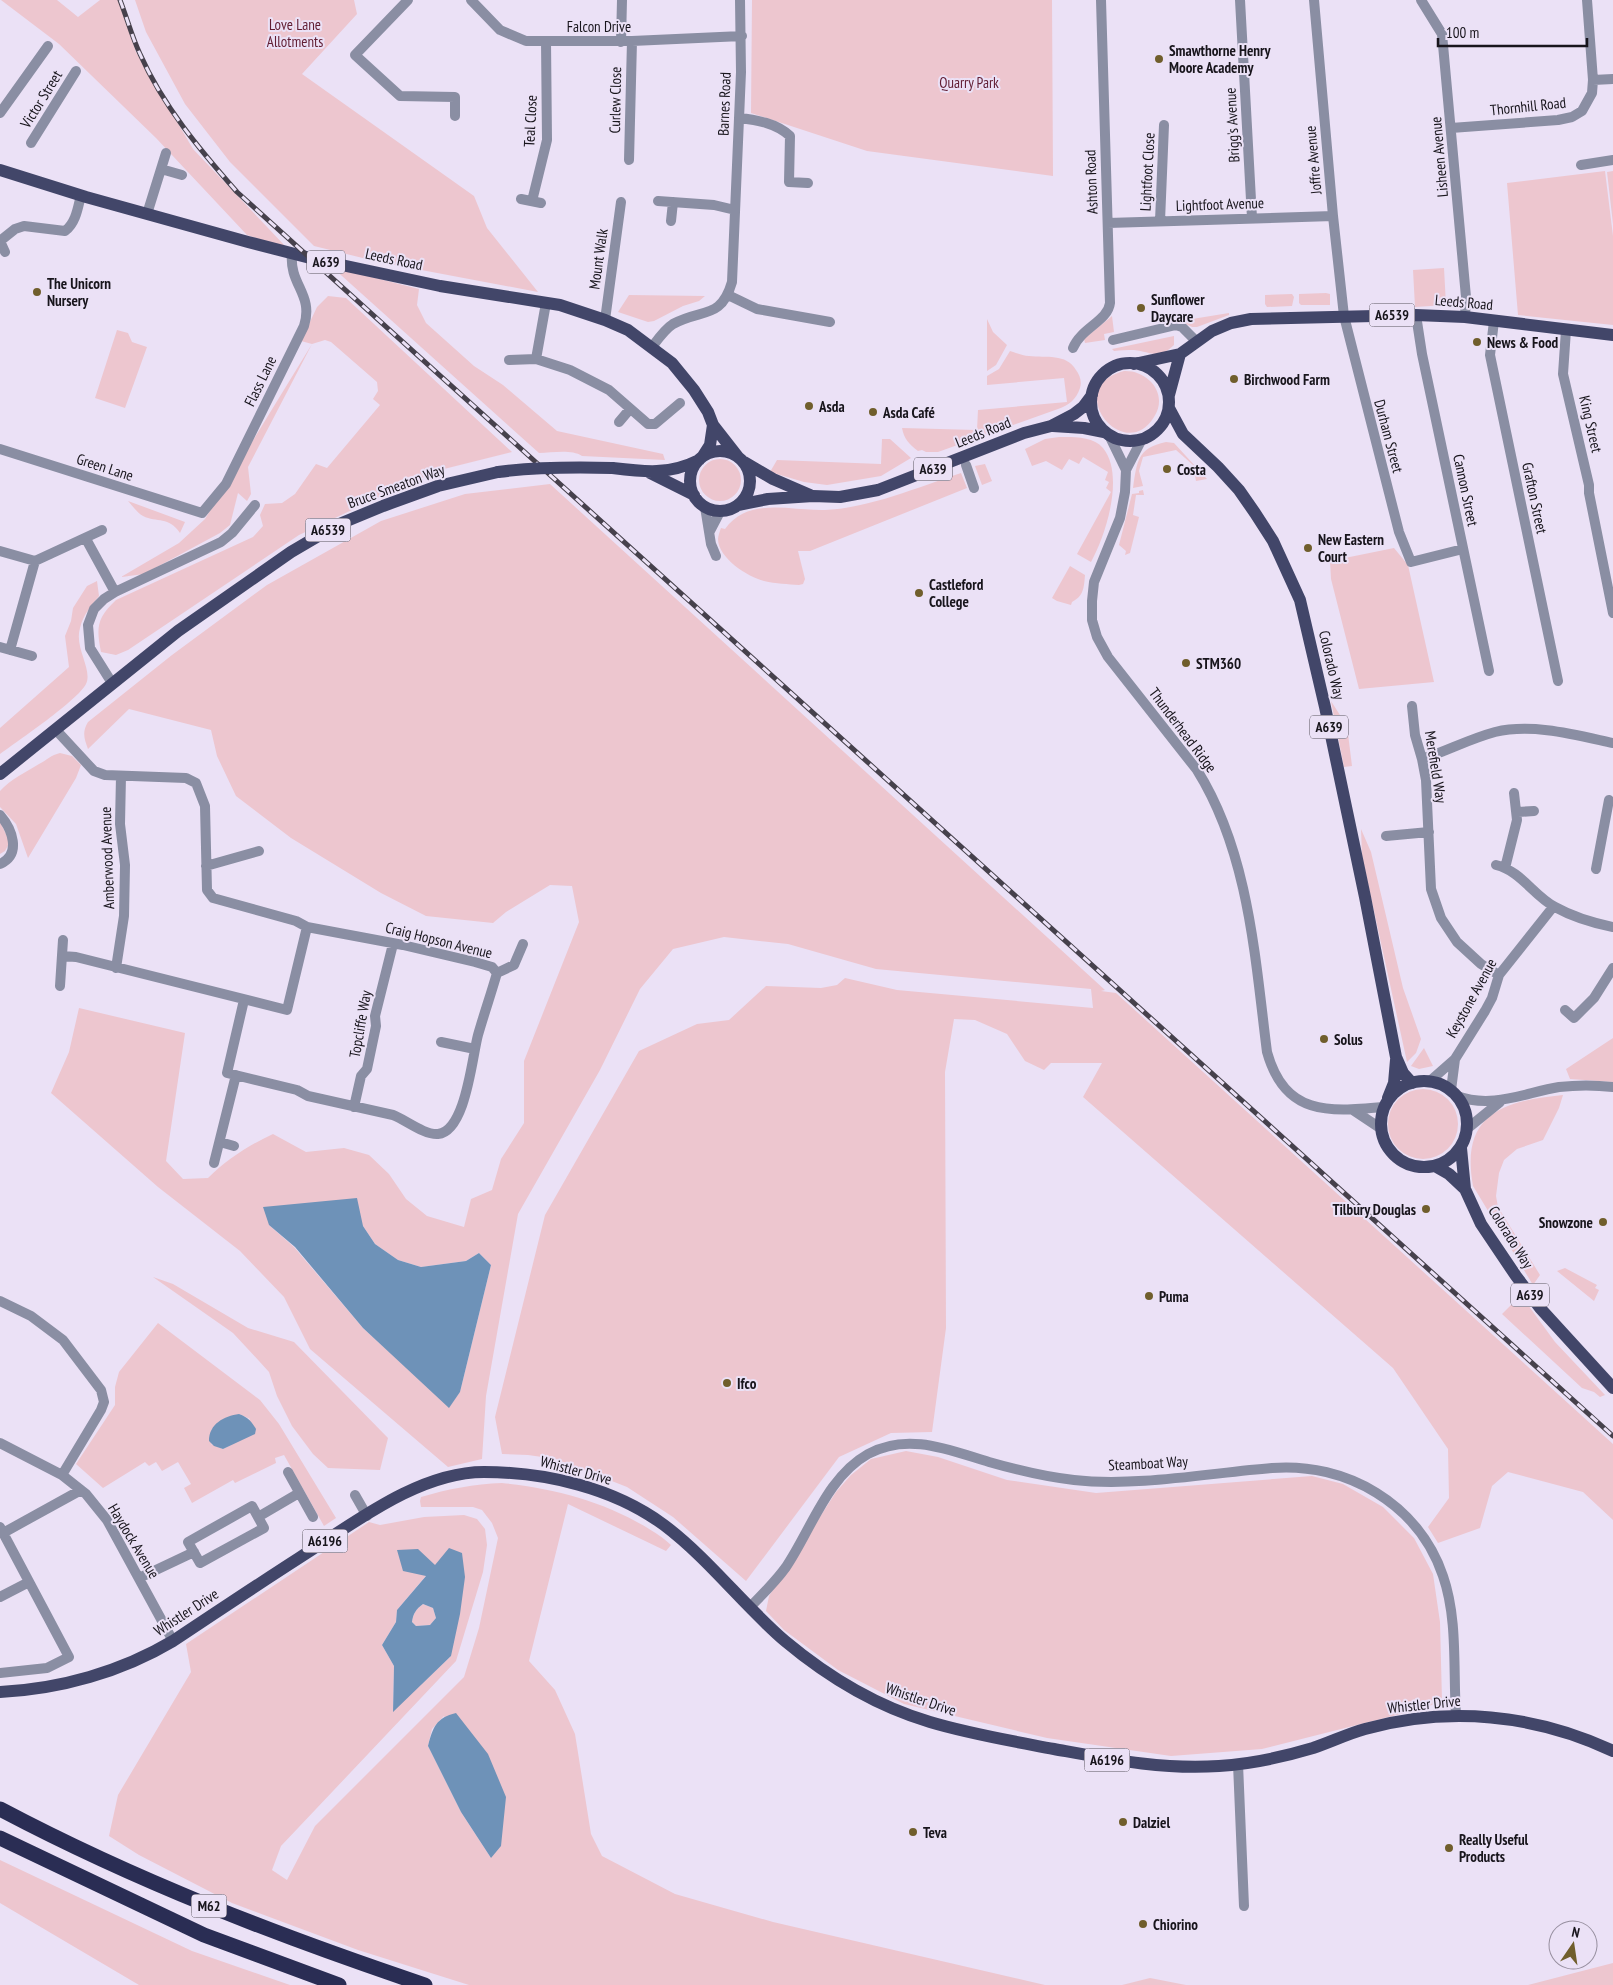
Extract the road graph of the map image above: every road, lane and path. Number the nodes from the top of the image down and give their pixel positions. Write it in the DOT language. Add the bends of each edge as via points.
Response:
graph roads {
  1 [pos="408,0"];
  2 [pos="472,0"];
  3 [pos="622,0"];
  4 [pos="740,0"];
  5 [pos="1101,0"];
  6 [pos="1240,0"];
  7 [pos="1314,0"];
  8 [pos="1421,0"];
  9 [pos="1587,0"];
  10 [pos="742,36"];
  11 [pos="546,41"];
  12 [pos="626,42"];
  13 [pos="48,46"];
  14 [pos="76,71"];
  15 [pos="1613,79"];
  16 [pos="1593,80"];
  17 [pos="0,113"];
  18 [pos="456,116"];
  19 [pos="739,118"];
  20 [pos="1164,125"];
  21 [pos="1451,128"];
  22 [pos="31,143"];
  23 [pos="166,153"];
  24 [pos="629,160"];
  25 [pos="1613,160"];
  26 [pos="1581,165"];
  27 [pos="161,169"];
  28 [pos="0,170"];
  29 [pos="182,175"];
  30 [pos="808,183"];
  31 [pos="81,195"];
  32 [pos="521,199"];
  33 [pos="658,201"];
  34 [pos="621,202"];
  35 [pos="673,202"];
  36 [pos="735,210"];
  37 [pos="147,214"];
  38 [pos="1333,216"];
  39 [pos="1252,218"];
  40 [pos="671,221"];
  41 [pos="1160,221"];
  42 [pos="1108,223"];
  43 [pos="5,252"];
  44 [pos="292,254"];
  45 [pos="728,295"];
  46 [pos="546,303"];
  47 [pos="1416,315"];
  48 [pos="1344,316"];
  49 [pos="1465,317"];
  50 [pos="605,320"];
  51 [pos="1494,321"];
  52 [pos="830,322"];
  53 [pos="1566,330"];
  54 [pos="1613,335"];
  55 [pos="1113,340"];
  56 [pos="1196,341"];
  57 [pos="652,347"];
  58 [pos="1073,348"];
  59 [pos="1180,354"];
  60 [pos="536,359"];
  61 [pos="508,360"];
  62 [pos="1134,364"];
  63 [pos="1092,394"];
  64 [pos="1169,402"];
  65 [pos="680,403"];
  66 [pos="630,409"];
  67 [pos="619,422"];
  68 [pos="713,425"];
  69 [pos="1051,426"];
  70 [pos="1107,434"];
  71 [pos="1183,434"];
  72 [pos="1147,437"];
  73 [pos="0,449"];
  74 [pos="701,458"];
  75 [pos="740,459"];
  76 [pos="966,465"];
  77 [pos="1126,470"];
  78 [pos="650,473"];
  79 [pos="974,488"];
  80 [pos="694,495"];
  81 [pos="813,496"];
  82 [pos="738,504"];
  83 [pos="255,505"];
  84 [pos="705,506"];
  85 [pos="722,510"];
  86 [pos="202,513"];
  87 [pos="102,530"];
  88 [pos="710,532"];
  89 [pos="86,539"];
  90 [pos="1463,549"];
  91 [pos="0,551"];
  92 [pos="716,556"];
  93 [pos="35,561"];
  94 [pos="114,592"];
  95 [pos="1613,613"];
  96 [pos="5,649"];
  97 [pos="32,656"];
  98 [pos="1489,671"];
  99 [pos="1558,681"];
  100 [pos="112,683"];
  101 [pos="1412,706"];
  102 [pos="56,730"];
  103 [pos="1613,743"];
  104 [pos="1422,759"];
  105 [pos="0,774"];
  106 [pos="121,776"];
  107 [pos="1514,793"];
  108 [pos="1609,800"];
  109 [pos="1534,811"];
  110 [pos="1518,812"];
  111 [pos="0,815"];
  112 [pos="1609,829"];
  113 [pos="1429,832"];
  114 [pos="1386,836"];
  115 [pos="259,851"];
  116 [pos="0,864"];
  117 [pos="206,866"];
  118 [pos="1596,869"];
  119 [pos="1553,907"];
  120 [pos="307,927"];
  121 [pos="1613,927"];
  122 [pos="63,940"];
  123 [pos="393,944"];
  124 [pos="523,944"];
  125 [pos="62,956"];
  126 [pos="111,966"];
  127 [pos="1613,968"];
  128 [pos="498,973"];
  129 [pos="1499,975"];
  130 [pos="60,986"];
  131 [pos="244,1000"];
  132 [pos="1565,1010"];
  133 [pos="440,1042"];
  134 [pos="475,1049"];
  135 [pos="1396,1057"];
  136 [pos="1454,1059"];
  137 [pos="236,1075"];
  138 [pos="1430,1081"];
  139 [pos="1412,1083"];
  140 [pos="1613,1087"];
  141 [pos="1454,1093"];
  142 [pos="1500,1101"];
  143 [pos="1386,1103"];
  144 [pos="354,1107"];
  145 [pos="1354,1110"];
  146 [pos="1380,1128"];
  147 [pos="1468,1128"];
  148 [pos="220,1142"];
  149 [pos="234,1146"];
  150 [pos="1461,1148"];
  151 [pos="214,1162"];
  152 [pos="1435,1166"];
  153 [pos="1465,1189"];
  154 [pos="0,1301"];
  155 [pos="1613,1388"];
  156 [pos="0,1443"];
  157 [pos="288,1472"];
  158 [pos="62,1475"];
  159 [pos="81,1490"];
  160 [pos="299,1493"];
  161 [pos="355,1495"];
  162 [pos="366,1516"];
  163 [pos="258,1517"];
  164 [pos="313,1517"];
  165 [pos="2,1530"];
  166 [pos="194,1552"];
  167 [pos="139,1578"];
  168 [pos="29,1582"];
  169 [pos="0,1597"];
  170 [pos="751,1606"];
  171 [pos="173,1641"];
  172 [pos="0,1673"];
  173 [pos="0,1692"];
  174 [pos="1456,1715"];
  175 [pos="1613,1752"];
  176 [pos="1238,1764"];
  177 [pos="0,1809"];
  178 [pos="0,1838"];
  179 [pos="1244,1906"];
  180 [pos="339,1985"];
  181 [pos="425,1985"];
  1 -- 18 [label="street" via="355,55 400,96 455,97"];
  2 -- 11 [label="street, Falcon Drive" via="500,30 526,41"];
  3 -- 12 [label="street, Curlew Close"];
  4 -- 10 [label="street, Barnes Road"];
  5 -- 42 [label="street, Ashton Road"];
  6 -- 39 [label="street, Brigg's Avenue"];
  7 -- 38 [label="street, Joffre Avenue"];
  8 -- 21 [label="street, Lisheen Avenue" via="1442,34"];
  9 -- 16 [label="street, Thornhill Road"];
  10 -- 12 [label="street, Falcon Drive"];
  10 -- 19 [label="street, Barnes Road"];
  11 -- 12 [label="street, Falcon Drive"];
  11 -- 32 [label="street, Teal Close" via="547,140 536,202"];
  12 -- 24 [label="street, Curlew Close"];
  13 -- 17 [label="street"];
  14 -- 22 [label="street, Victor Street"];
  15 -- 16 [label="street"];
  16 -- 21 [label="street, Thornhill Road" via="1592,93 1582,111 1572,117"];
  19 -- 30 [label="street" via="766,123 785,131 790,136 789,182"];
  19 -- 36 [label="street, Barnes Road"];
  20 -- 41 [label="street, Lightfoot Close"];
  21 -- 49 [label="street, Lisheen Avenue"];
  23 -- 27 [label="street"];
  25 -- 26 [label="street"];
  27 -- 29 [label="street"];
  27 -- 37 [label="street"];
  28 -- 31 [label="main road, Leeds Road / A639"];
  31 -- 37 [label="main road, Leeds Road / A639"];
  31 -- 43 [label="street" via="70,228 65,231 24,226 15,229 0,241"];
  33 -- 35 [label="street"];
  34 -- 50 [label="street, Mount Walk"];
  35 -- 36 [label="street"];
  35 -- 40 [label="street"];
  36 -- 45 [label="street, Barnes Road" via="732,282"];
  37 -- 44 [label="main road, Leeds Road / A639"];
  38 -- 39 [label="street, Lightfoot Avenue"];
  38 -- 48 [label="street, Joffre Avenue"];
  39 -- 41 [label="street, Lightfoot Avenue"];
  41 -- 42 [label="street, Lightfoot Avenue"];
  42 -- 58 [label="street, Ashton Road" via="1109,309 1079,336"];
  44 -- 46 [label="main road, Leeds Road / A639" via="440,286"];
  44 -- 86 [label="street, Flass Lane" via="293,275 307,303 304,326 226,484"];
  45 -- 52 [label="street" via="757,309"];
  45 -- 57 [label="street" via="717,308 670,326"];
  46 -- 50 [label="main road, Leeds Road / A639"];
  46 -- 60 [label="street"];
  47 -- 48 [label="main road, Leeds Road / A6539"];
  47 -- 49 [label="main road, Leeds Road / A6539"];
  47 -- 90 [label="street, Cannon Street"];
  48 -- 56 [label="main road, Leeds Road / A6539" via="1251,318 1231,323"];
  48 -- 90 [label="street, Durham Street" via="1397,522 1411,562"];
  49 -- 51 [label="main road, Leeds Road / A6539"];
  50 -- 57 [label="main road, Leeds Road / A639" via="628,330"];
  51 -- 53 [label="main road, Leeds Road / A6539"];
  51 -- 99 [label="street, Grafton Street" via="1490,355"];
  53 -- 54 [label="main road, Leeds Road / A6539"];
  53 -- 95 [label="street, King Street" via="1563,374 1590,485"];
  55 -- 56 [label="street" via="1176,325"];
  56 -- 59 [label="main road, Leeds Road / A6539"];
  57 -- 68 [label="main road, Leeds Road / A639" via="672,363 694,390"];
  59 -- 62 [label="main road, Leeds Road / A6539"];
  59 -- 64 [label="main road"];
  60 -- 61 [label="street"];
  60 -- 66 [label="street" via="570,370 609,390"];
  62 -- 63 [label="main road" via="1119,365 1105,373 1094,386"];
  62 -- 64 [label="main road" via="1157,374"];
  63 -- 69 [label="main road, A639" via="1075,414"];
  63 -- 70 [label="main road" via="1093,415"];
  64 -- 71 [label="main road, Colorado Way / A639"];
  64 -- 72 [label="main road" via="1160,428"];
  65 -- 66 [label="street" via="655,424 648,424"];
  66 -- 67 [label="street"];
  68 -- 74 [label="main road" via="710,445"];
  68 -- 75 [label="main road, Leeds Road / A639"];
  69 -- 70 [label="main road, A639" via="1084,428"];
  69 -- 81 [label="main road, Leeds Road / A639" via="878,490 840,497"];
  70 -- 72 [label="main road" via="1125,441"];
  70 -- 77 [label="street"];
  71 -- 72 [label="main road" via="1168,432"];
  71 -- 135 [label="main road, Colorado Way / A639" via="1239,490 1273,541 1300,600"];
  72 -- 77 [label="street, Thunderhead Ridge"];
  73 -- 86 [label="street, Green Lane"];
  74 -- 75 [label="main road, A639" via="720,451"];
  74 -- 78 [label="main road, Bruce Smeaton Way / A6539" via="684,467"];
  74 -- 80 [label="main road" via="691,476"];
  75 -- 81 [label="main road, A639" via="773,479"];
  75 -- 82 [label="main road, Leeds Road / A639" via="750,478 748,491"];
  76 -- 79 [label="street"];
  77 -- 145 [label="street, Thunderhead Ridge" via="1120,518 1094,582 1092,620 1097,637 1108,657 1197,770 1226,828 1239,870 1271,1069 1289,1094 1303,1104"];
  78 -- 80 [label="main road, Bruce Smeaton Way / A6539"];
  78 -- 100 [label="main road, Bruce Smeaton Way / A6539, bridge" via="612,468 539,468 498,472 438,486 337,525 259,574"];
  80 -- 84 [label="main road"];
  81 -- 82 [label="main road, A639" via="768,498"];
  82 -- 85 [label="main road, A639"];
  83 -- 94 [label="street" via="232,533 220,542"];
  84 -- 85 [label="main road"];
  84 -- 88 [label="street"];
  85 -- 88 [label="street"];
  87 -- 89 [label="street"];
  88 -- 92 [label="street"];
  89 -- 93 [label="street"];
  89 -- 94 [label="street"];
  90 -- 98 [label="street, Cannon Street"];
  91 -- 93 [label="street"];
  93 -- 96 [label="street"];
  94 -- 100 [label="street" via="94,609 88,625 90,648"];
  96 -- 97 [label="street"];
  100 -- 102 [label="main road, Bruce Smeaton Way / A6539"];
  101 -- 104 [label="street, Merefield Way"];
  102 -- 105 [label="main road, Bruce Smeaton Way / A6539"];
  102 -- 106 [label="street, Craig Hopson Avenue" via="94,771"];
  103 -- 104 [label="street" via="1535,730 1497,732"];
  104 -- 113 [label="street, Merefield Way"];
  106 -- 117 [label="street, Craig Hopson Avenue" via="186,778 196,783 206,806"];
  106 -- 126 [label="street, Amberwood Avenue" via="125,907"];
  107 -- 110 [label="street"];
  108 -- 112 [label="street"];
  109 -- 110 [label="street"];
  110 -- 119 [label="street" via="1513,839 1500,866 1519,877"];
  111 -- 116 [label="street" via="13,840 10,857"];
  112 -- 118 [label="street"];
  113 -- 114 [label="street"];
  113 -- 129 [label="street, Merefield Way" via="1431,889 1442,918 1457,942"];
  115 -- 117 [label="street"];
  117 -- 120 [label="street, Craig Hopson Avenue" via="206,890 213,898"];
  119 -- 121 [label="street" via="1586,921"];
  119 -- 129 [label="street, Keystone Avenue"];
  120 -- 123 [label="street, Craig Hopson Avenue"];
  120 -- 131 [label="street" via="287,1010"];
  122 -- 125 [label="street"];
  123 -- 128 [label="street, Craig Hopson Avenue" via="475,962 492,967"];
  123 -- 144 [label="street, Topcliffe Way" via="375,1016 368,1069 362,1076"];
  124 -- 128 [label="street" via="514,965"];
  125 -- 126 [label="street"];
  125 -- 130 [label="street"];
  126 -- 131 [label="street"];
  127 -- 132 [label="street" via="1594,998 1574,1018"];
  128 -- 134 [label="street, Craig Hopson Avenue"];
  129 -- 136 [label="street, Keystone Avenue" via="1492,998"];
  131 -- 137 [label="street" via="226,1073"];
  133 -- 134 [label="street"];
  134 -- 144 [label="street, Craig Hopson Avenue" via="467,1093 455,1122 444,1132 432,1133 404,1119"];
  135 -- 139 [label="main road, Colorado Way / A639"];
  135 -- 143 [label="main road, Colorado Way / A639" via="1394,1083"];
  136 -- 138 [label="street, Keystone Avenue"];
  136 -- 141 [label="street, Keystone Avenue"];
  137 -- 144 [label="street, Craig Hopson Avenue"];
  137 -- 148 [label="street"];
  138 -- 139 [label="main road"];
  138 -- 141 [label="main road"];
  139 -- 143 [label="main road" via="1403,1086"];
  140 -- 142 [label="street" via="1561,1087"];
  141 -- 142 [label="street" via="1480,1102"];
  141 -- 147 [label="main road" via="1464,1108"];
  142 -- 147 [label="street"];
  143 -- 145 [label="street, Thunderhead Ridge"];
  143 -- 146 [label="main road, A639"];
  145 -- 146 [label="street, Thunderhead Ridge"];
  146 -- 152 [label="main road" via="1386,1146 1399,1160 1422,1168"];
  147 -- 150 [label="main road, A639"];
  148 -- 149 [label="street"];
  148 -- 151 [label="street"];
  150 -- 152 [label="main road" via="1449,1160"];
  150 -- 153 [label="main road, Colorado Way / A639"];
  152 -- 153 [label="main road, Colorado Way / A639"];
  153 -- 155 [label="main road, Colorado Way / A639" via="1481,1224 1516,1276 1540,1308"];
  154 -- 158 [label="street" via="31,1316 63,1340 102,1390 104,1402 101,1410"];
  156 -- 158 [label="street, Haydock Avenue"];
  157 -- 160 [label="street"];
  158 -- 159 [label="street, Haydock Avenue"];
  159 -- 165 [label="street"];
  159 -- 167 [label="street, Haydock Avenue" via="107,1520"];
  160 -- 163 [label="street"];
  160 -- 164 [label="street"];
  161 -- 162 [label="street"];
  162 -- 170 [label="main road, Whistler Drive / A6196" via="428,1484 472,1472 531,1475 591,1488 629,1504 662,1524 690,1546"];
  162 -- 171 [label="main road, Whistler Drive / A6196"];
  163 -- 166 [label="street" via="252,1506 188,1542"];
  163 -- 166 [label="street" via="264,1528 200,1563"];
  165 -- 168 [label="street"];
  166 -- 167 [label="street"];
  167 -- 171 [label="street, Haydock Avenue"];
  168 -- 169 [label="street"];
  168 -- 172 [label="street" via="69,1657 47,1668"];
  170 -- 174 [label="street, Steamboat Way" via="785,1568 841,1476 868,1454 897,1444 940,1447 1029,1473 1076,1480 1156,1479 1273,1468 1315,1469 1354,1480 1377,1492 1409,1520 1432,1552 1443,1576 1449,1602"];
  170 -- 176 [label="main road, Whistler Drive / A6196" via="784,1639 841,1682 890,1708 928,1721 1097,1758 1175,1767"];
  171 -- 173 [label="main road, Whistler Drive / A6196" via="117,1668 85,1679"];
  174 -- 175 [label="main road, Whistler Drive / A6196" via="1516,1720 1578,1736"];
  174 -- 176 [label="main road, Whistler Drive / A6196" via="1393,1722 1360,1730 1294,1754"];
  176 -- 179 [label="street"];
  177 -- 181 [label="highway, M62" via="58,1840 172,1892 327,1952"];
  178 -- 180 [label="highway, M62" via="204,1935"];
}
